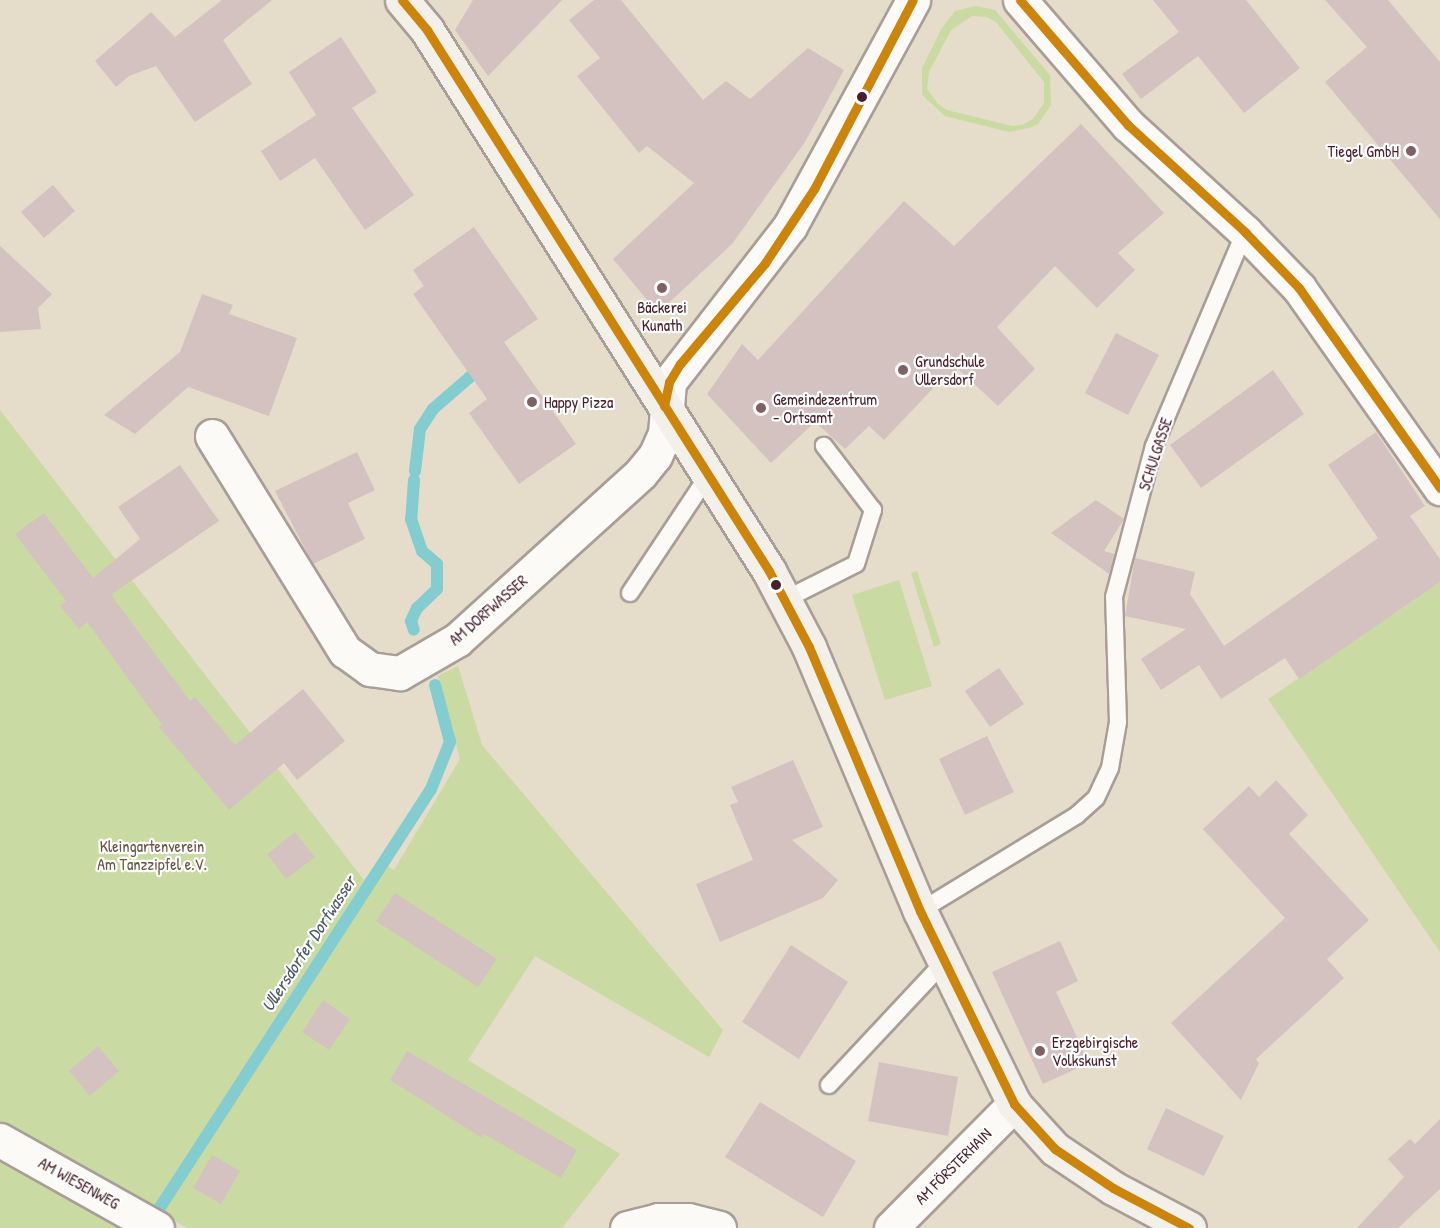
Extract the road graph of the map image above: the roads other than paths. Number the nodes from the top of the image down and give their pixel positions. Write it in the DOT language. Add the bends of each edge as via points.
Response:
graph roads {
  1 [pos="402,0"];
  2 [pos="1020,0"];
  3 [pos="905,3"];
  4 [pos="1245,232"];
  5 [pos="664,406"];
  6 [pos="212,436"];
  7 [pos="824,446"];
  8 [pos="709,474"];
  9 [pos="1440,488"];
  10 [pos="630,593"];
  11 [pos="784,600"];
  12 [pos="920,911"];
  13 [pos="944,962"];
  14 [pos="829,1085"];
  15 [pos="1014,1104"];
  16 [pos="0,1140"];
  17 [pos="157,1228"];
  18 [pos="627,1228"];
  19 [pos="719,1228"];
  20 [pos="891,1228"];
  21 [pos="1189,1228"];
  1 -- 5 [label="main road" via="427,30"];
  2 -- 4 [label="street" via="1128,125"];
  3 -- 5 [label="street, AM DORFWASSER" via="814,189 765,263 680,364 669,382"];
  4 -- 9 [label="street" via="1299,288"];
  4 -- 12 [label="lane, SCHULGASSE" via="1154,446 1114,597 1118,722 1110,768 1096,798 1077,815"];
  5 -- 6 [label="street, AM DORFWASSER" via="665,434 642,473 457,640 400,673 370,669 345,651"];
  5 -- 8 [label="main road"];
  7 -- 11 [label="lane" via="873,510 856,564"];
  8 -- 10 [label="lane"];
  8 -- 11 [label="main road"];
  11 -- 12 [label="main road" via="810,647"];
  12 -- 13 [label="main road"];
  13 -- 14 [label="lane"];
  13 -- 15 [label="main road"];
  15 -- 20 [label="street, AM FÖRSTERHAIN"];
  15 -- 21 [label="main road" via="1055,1149 1113,1188"];
  16 -- 17 [label="street, AM WIESENWEG"];
  18 -- 19 [label="street" via="658,1220 688,1220"];
}
